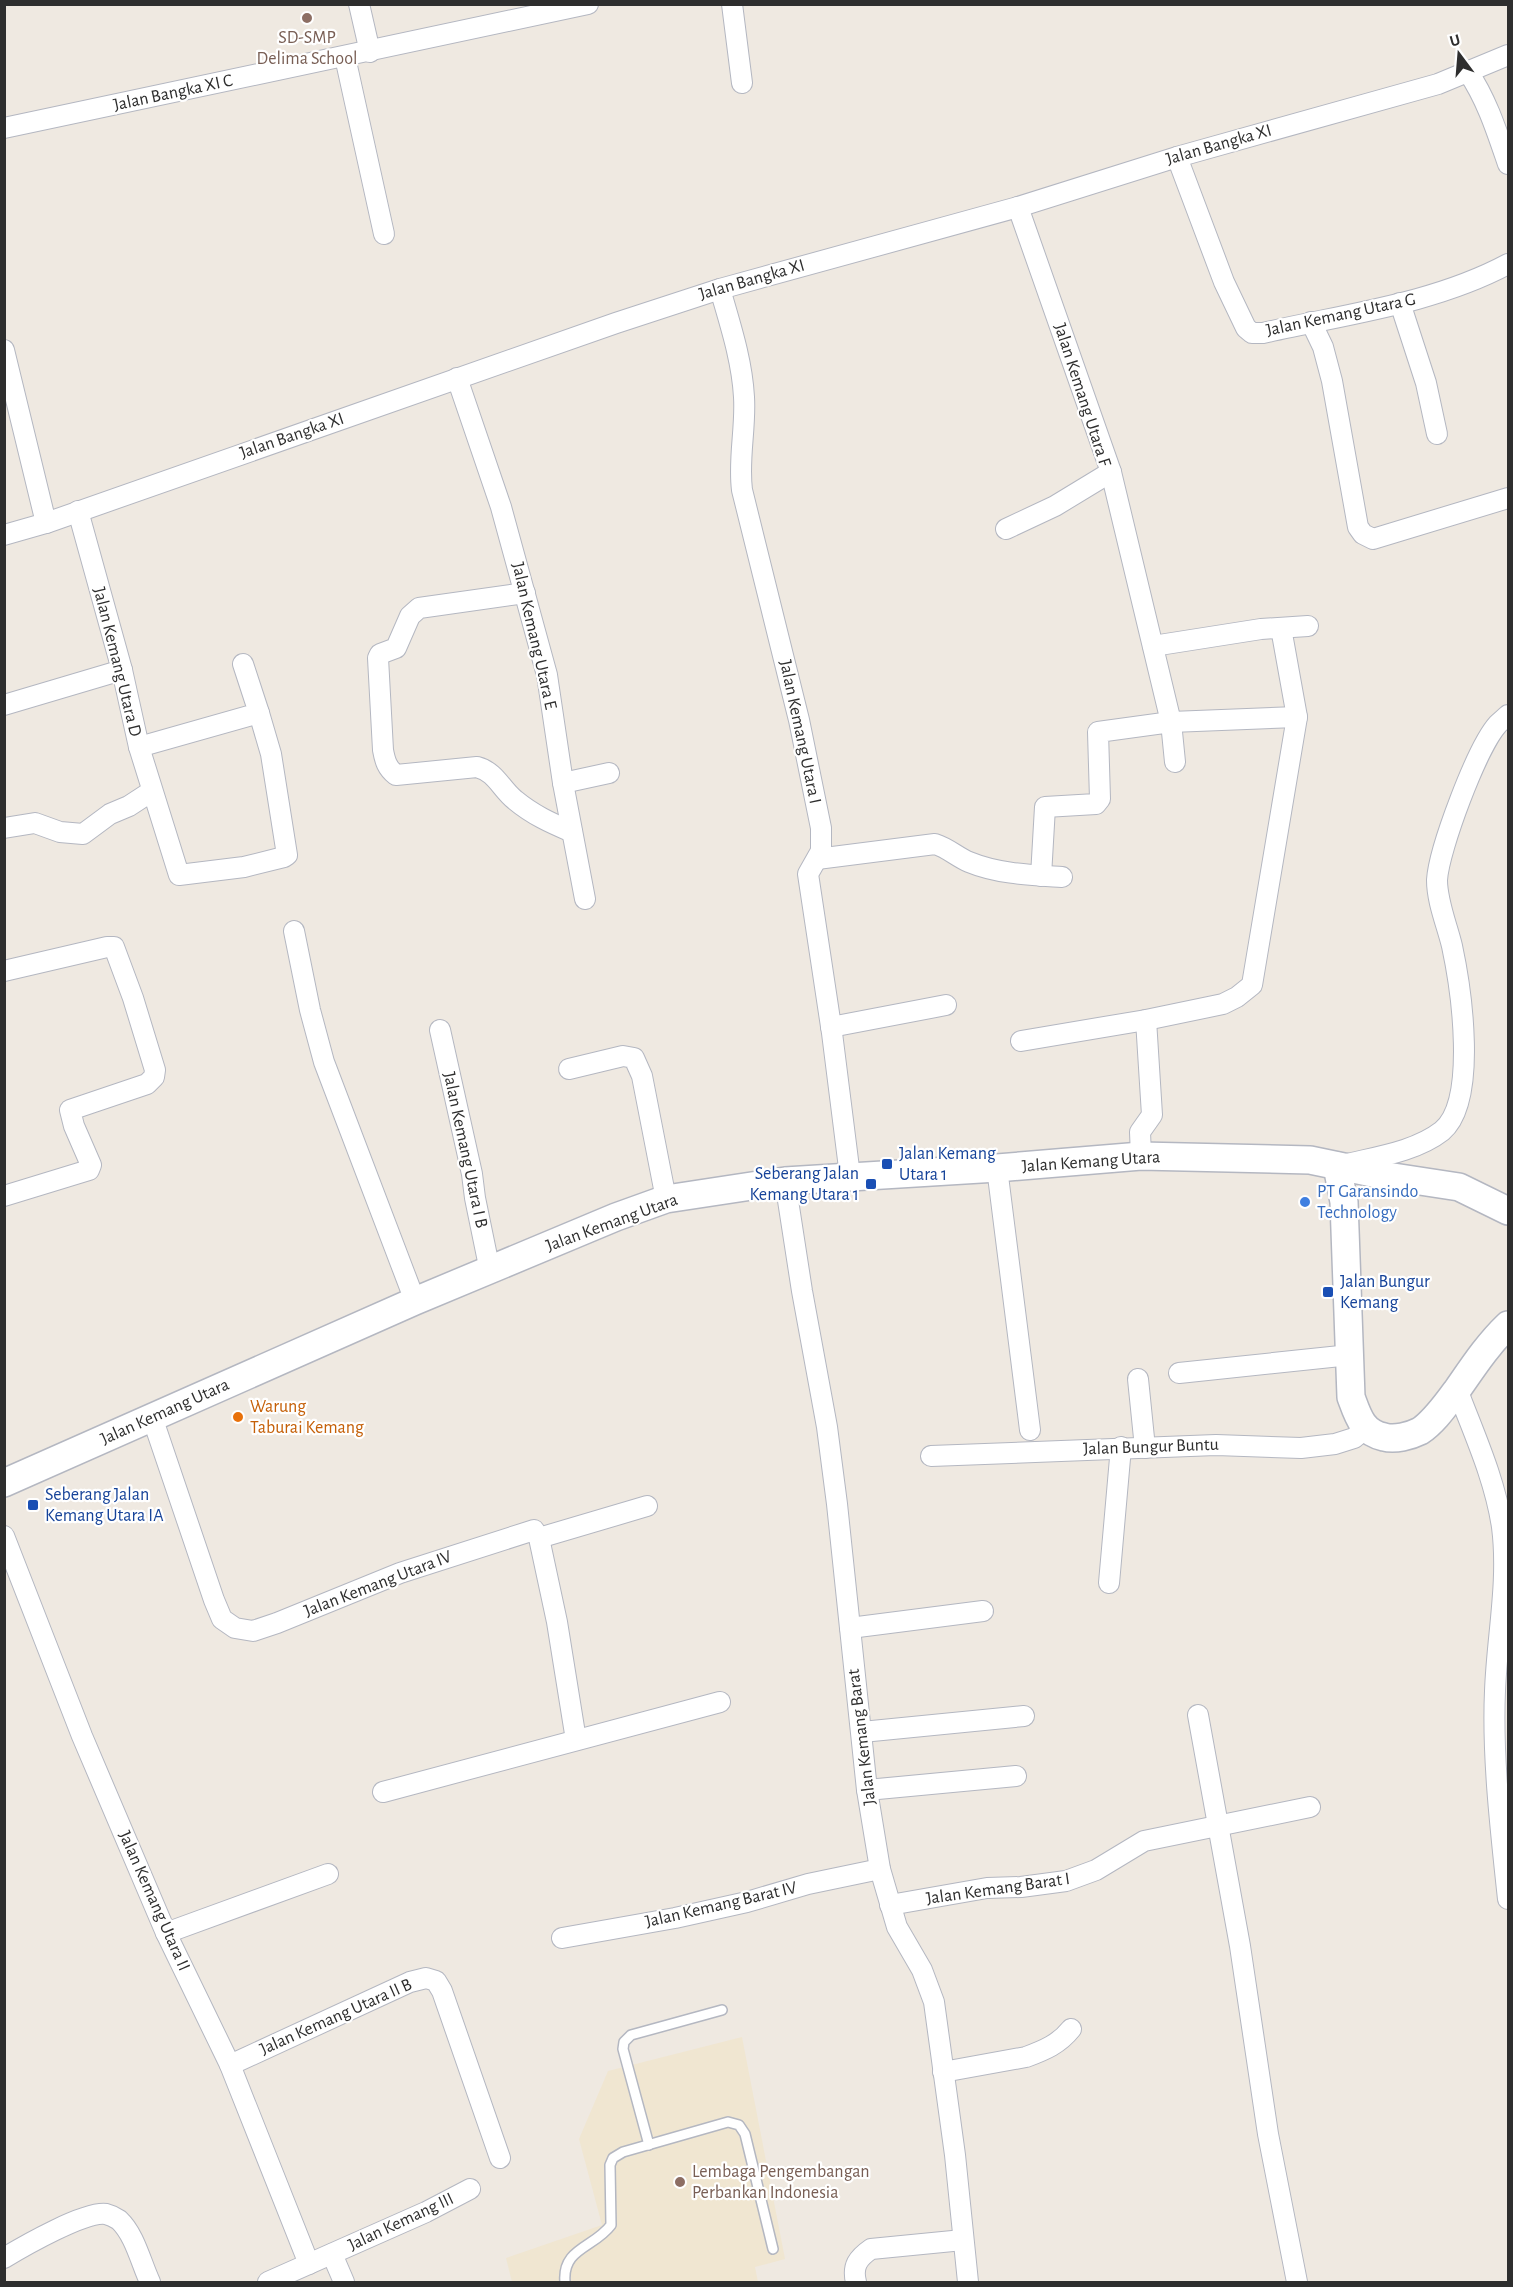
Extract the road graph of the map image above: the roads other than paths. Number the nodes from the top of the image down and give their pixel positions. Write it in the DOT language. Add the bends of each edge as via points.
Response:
graph roads {
  1 [pos="359,4"];
  2 [pos="588,4"];
  3 [pos="732,4"];
  4 [pos="370,51"];
  5 [pos="1509,55"];
  6 [pos="345,57"];
  7 [pos="1468,72"];
  8 [pos="741,83"];
  9 [pos="4,128"];
  10 [pos="1177,157"];
  11 [pos="1509,164"];
  12 [pos="1018,207"];
  13 [pos="384,234"];
  14 [pos="1509,264"];
  15 [pos="720,289"];
  16 [pos="1400,303"];
  17 [pos="1311,322"];
  18 [pos="4,350"];
  19 [pos="458,378"];
  20 [pos="1437,434"];
  21 [pos="1111,472"];
  22 [pos="1509,498"];
  23 [pos="78,511"];
  24 [pos="46,523"];
  25 [pos="1006,529"];
  26 [pos="4,535"];
  27 [pos="525,593"];
  28 [pos="1308,626"];
  29 [pos="1281,628"];
  30 [pos="1153,645"];
  31 [pos="243,664"];
  32 [pos="122,670"];
  33 [pos="4,705"];
  34 [pos="259,713"];
  35 [pos="1509,715"];
  36 [pos="1297,717"];
  37 [pos="1171,722"];
  38 [pos="139,747"];
  39 [pos="1175,762"];
  40 [pos="609,773"];
  41 [pos="563,783"];
  42 [pos="152,790"];
  43 [pos="4,828"];
  44 [pos="572,832"];
  45 [pos="817,859"];
  46 [pos="1041,876"];
  47 [pos="1062,877"];
  48 [pos="585,900"];
  49 [pos="294,931"];
  50 [pos="4,971"];
  51 [pos="946,1005"];
  52 [pos="1146,1020"];
  53 [pos="831,1027"];
  54 [pos="440,1029"];
  55 [pos="1022,1041"];
  56 [pos="569,1069"];
  57 [pos="1141,1156"];
  58 [pos="1337,1166"];
  59 [pos="996,1168"];
  60 [pos="850,1176"];
  61 [pos="785,1181"];
  62 [pos="4,1196"];
  63 [pos="666,1199"];
  64 [pos="1509,1210"];
  65 [pos="490,1271"];
  66 [pos="415,1301"];
  67 [pos="1509,1325"];
  68 [pos="1350,1355"];
  69 [pos="1179,1373"];
  70 [pos="1138,1379"];
  71 [pos="1457,1389"];
  72 [pos="152,1418"];
  73 [pos="1366,1428"];
  74 [pos="1030,1430"];
  75 [pos="1121,1447"];
  76 [pos="1145,1448"];
  77 [pos="931,1456"];
  78 [pos="4,1483"];
  79 [pos="647,1506"];
  80 [pos="4,1536"];
  81 [pos="539,1538"];
  82 [pos="1109,1583"];
  83 [pos="983,1611"];
  84 [pos="850,1628"];
  85 [pos="720,1702"];
  86 [pos="1198,1715"];
  87 [pos="1024,1716"];
  88 [pos="862,1732"];
  89 [pos="576,1740"];
  90 [pos="1016,1776"];
  91 [pos="867,1790"];
  92 [pos="383,1792"];
  93 [pos="1310,1807"];
  94 [pos="1218,1825"];
  95 [pos="880,1869"];
  96 [pos="328,1874"];
  97 [pos="1508,1890"];
  98 [pos="890,1905"];
  99 [pos="166,1933"];
  100 [pos="562,1938"];
  101 [pos="722,2010"];
  102 [pos="1071,2029"];
  103 [pos="230,2065"];
  104 [pos="943,2072"];
  105 [pos="649,2145"];
  106 [pos="500,2158"];
  107 [pos="470,2189"];
  108 [pos="963,2240"];
  109 [pos="773,2249"];
  110 [pos="332,2254"];
  111 [pos="4,2258"];
  112 [pos="309,2265"];
  113 [pos="150,2283"];
  114 [pos="268,2283"];
  115 [pos="344,2283"];
  116 [pos="565,2283"];
  117 [pos="856,2283"];
  118 [pos="968,2283"];
  119 [pos="1297,2283"];
  1 -- 4 [label="street"];
  2 -- 4 [label="street, Jalan Bangka XI C"];
  3 -- 8 [label="street"];
  4 -- 6 [label="street, Jalan Bangka XI C"];
  5 -- 7 [label="street, Jalan Bangka XI"];
  6 -- 9 [label="street, Jalan Bangka XI C"];
  6 -- 13 [label="street"];
  7 -- 10 [label="street, Jalan Bangka XI" via="1438,84"];
  7 -- 11 [label="street" via="1479,88"];
  10 -- 12 [label="street, Jalan Bangka XI"];
  10 -- 17 [label="street, Jalan Kemang Utara G" via="1224,282 1246,328 1252,333 1263,333"];
  12 -- 15 [label="street, Jalan Bangka XI"];
  12 -- 21 [label="street, Jalan Kemang Utara F"];
  14 -- 16 [label="street, Jalan Kemang Utara G" via="1450,289"];
  15 -- 19 [label="street, Jalan Bangka XI"];
  15 -- 45 [label="street, Jalan Kemang Utara I" via="742,375 742,489 800,720 821,828"];
  16 -- 17 [label="street, Jalan Kemang Utara G"];
  16 -- 20 [label="street" via="1426,383"];
  17 -- 22 [label="street" via="1323,347 1363,534 1373,538"];
  18 -- 24 [label="street"];
  19 -- 23 [label="street, Jalan Bangka XI"];
  19 -- 27 [label="street, Jalan Kemang Utara E"];
  21 -- 25 [label="street, Jalan Kemang Utara F" via="1055,506"];
  21 -- 30 [label="street"];
  23 -- 24 [label="street, Jalan Bangka XI"];
  23 -- 32 [label="street, Jalan Kemang Utara D"];
  24 -- 26 [label="street, Jalan Bangka XI"];
  27 -- 41 [label="street, Jalan Kemang Utara E" via="547,675"];
  27 -- 44 [label="street" via="418,608 410,616 397,647 378,658 383,750 389,770 396,775 483,769 538,818"];
  28 -- 29 [label="street"];
  29 -- 30 [label="street"];
  29 -- 36 [label="street"];
  30 -- 37 [label="street"];
  31 -- 34 [label="street"];
  32 -- 33 [label="street"];
  32 -- 38 [label="street, Jalan Kemang Utara D"];
  34 -- 38 [label="street, Jalan Kemang Utara D"];
  34 -- 42 [label="street" via="276,783 287,851 284,857 244,867 179,875"];
  35 -- 58 [label="street" via="1497,725 1476,762 1440,861 1437,882 1460,990 1464,1030 1462,1089 1455,1114 1443,1130 1424,1142"];
  36 -- 37 [label="street"];
  36 -- 52 [label="street" via="1252,986 1222,1004"];
  37 -- 39 [label="street"];
  37 -- 46 [label="street" via="1098,732 1098,802 1045,807"];
  38 -- 42 [label="street"];
  40 -- 41 [label="street"];
  41 -- 44 [label="street, Jalan Kemang Utara E"];
  42 -- 43 [label="street" via="83,834 60,832 35,823"];
  44 -- 48 [label="street, Jalan Kemang Utara E"];
  45 -- 46 [label="street" via="935,844 979,865"];
  45 -- 53 [label="street, Jalan Kemang Utara I" via="808,874"];
  46 -- 47 [label="street"];
  49 -- 66 [label="street" via="324,1062"];
  50 -- 62 [label="street" via="114,947 155,1070 147,1084 70,1110 91,1165 89,1170"];
  51 -- 53 [label="street"];
  52 -- 55 [label="street"];
  52 -- 57 [label="street" via="1152,1115 1140,1132"];
  53 -- 60 [label="street, Jalan Kemang Utara I"];
  54 -- 65 [label="street, Jalan Kemang Utara I B"];
  56 -- 63 [label="street" via="623,1056 634,1058 642,1076"];
  57 -- 58 [label="street, Jalan Kemang Utara" via="1293,1159"];
  57 -- 59 [label="street, Jalan Kemang Utara"];
  58 -- 64 [label="street, Jalan Kemang Utara" via="1459,1187"];
  58 -- 68 [label="street" via="1344,1202"];
  59 -- 60 [label="street, Jalan Kemang Utara"];
  59 -- 74 [label="street"];
  60 -- 61 [label="street, Jalan Kemang Utara"];
  61 -- 63 [label="street, Jalan Kemang Utara"];
  61 -- 84 [label="street, Jalan Kemang Barat" via="827,1427"];
  63 -- 65 [label="street, Jalan Kemang Utara"];
  65 -- 66 [label="street, Jalan Kemang Utara"];
  66 -- 72 [label="street, Jalan Kemang Utara"];
  67 -- 71 [label="street"];
  68 -- 69 [label="street"];
  68 -- 73 [label="street" via="1351,1397 1359,1421"];
  70 -- 76 [label="street"];
  71 -- 73 [label="street" via="1420,1430 1391,1439"];
  71 -- 97 [label="street" via="1492,1482 1502,1528 1504,1579 1495,1691"];
  72 -- 78 [label="street, Jalan Kemang Utara"];
  72 -- 81 [label="street, Jalan Kemang Utara IV" via="214,1600 222,1619 235,1628 253,1631 400,1573 527,1531 534,1530"];
  73 -- 76 [label="street, Jalan Bungur Buntu" via="1345,1441 1301,1448"];
  75 -- 76 [label="street, Jalan Bungur Buntu"];
  75 -- 77 [label="street, Jalan Bungur Buntu"];
  75 -- 82 [label="street"];
  79 -- 81 [label="street"];
  80 -- 99 [label="street, Jalan Kemang Utara II" via="82,1736"];
  81 -- 89 [label="street"];
  83 -- 84 [label="street"];
  84 -- 88 [label="street, Jalan Kemang Barat"];
  85 -- 89 [label="street"];
  86 -- 94 [label="street"];
  87 -- 88 [label="street"];
  88 -- 91 [label="street, Jalan Kemang Barat"];
  89 -- 92 [label="street"];
  90 -- 91 [label="street"];
  91 -- 95 [label="street, Jalan Kemang Barat"];
  93 -- 94 [label="street, Jalan Kemang Barat I"];
  94 -- 98 [label="street, Jalan Kemang Barat I" via="1144,1841 1096,1870 1066,1881 987,1888"];
  94 -- 119 [label="street" via="1268,2134"];
  95 -- 98 [label="street, Jalan Kemang Barat"];
  95 -- 100 [label="street, Jalan Kemang Barat IV" via="675,1918"];
  96 -- 99 [label="street"];
  98 -- 104 [label="street, Jalan Kemang Barat" via="934,2002"];
  99 -- 103 [label="street, Jalan Kemang Utara II"];
  101 -- 105 [label="lane" via="631,2036 624,2042"];
  102 -- 104 [label="street" via="1061,2041 1032,2055"];
  103 -- 106 [label="street, Jalan Kemang Utara II B" via="410,1982 426,1978 436,1981"];
  103 -- 112 [label="street, Jalan Kemang Utara II"];
  104 -- 108 [label="street, Jalan Kemang Barat"];
  105 -- 109 [label="lane" via="728,2122 739,2125 748,2144"];
  105 -- 116 [label="lane" via="613,2158 610,2225 572,2256 565,2267"];
  107 -- 110 [label="street, Jalan Kemang III"];
  108 -- 117 [label="street" via="871,2249 855,2264"];
  108 -- 118 [label="street, Jalan Kemang Barat"];
  110 -- 112 [label="street, Jalan Kemang III"];
  110 -- 115 [label="street, Jalan Kemang III"];
  111 -- 113 [label="street" via="89,2216 107,2214 129,2234"];
  112 -- 114 [label="street, Jalan Kemang III"];
}
